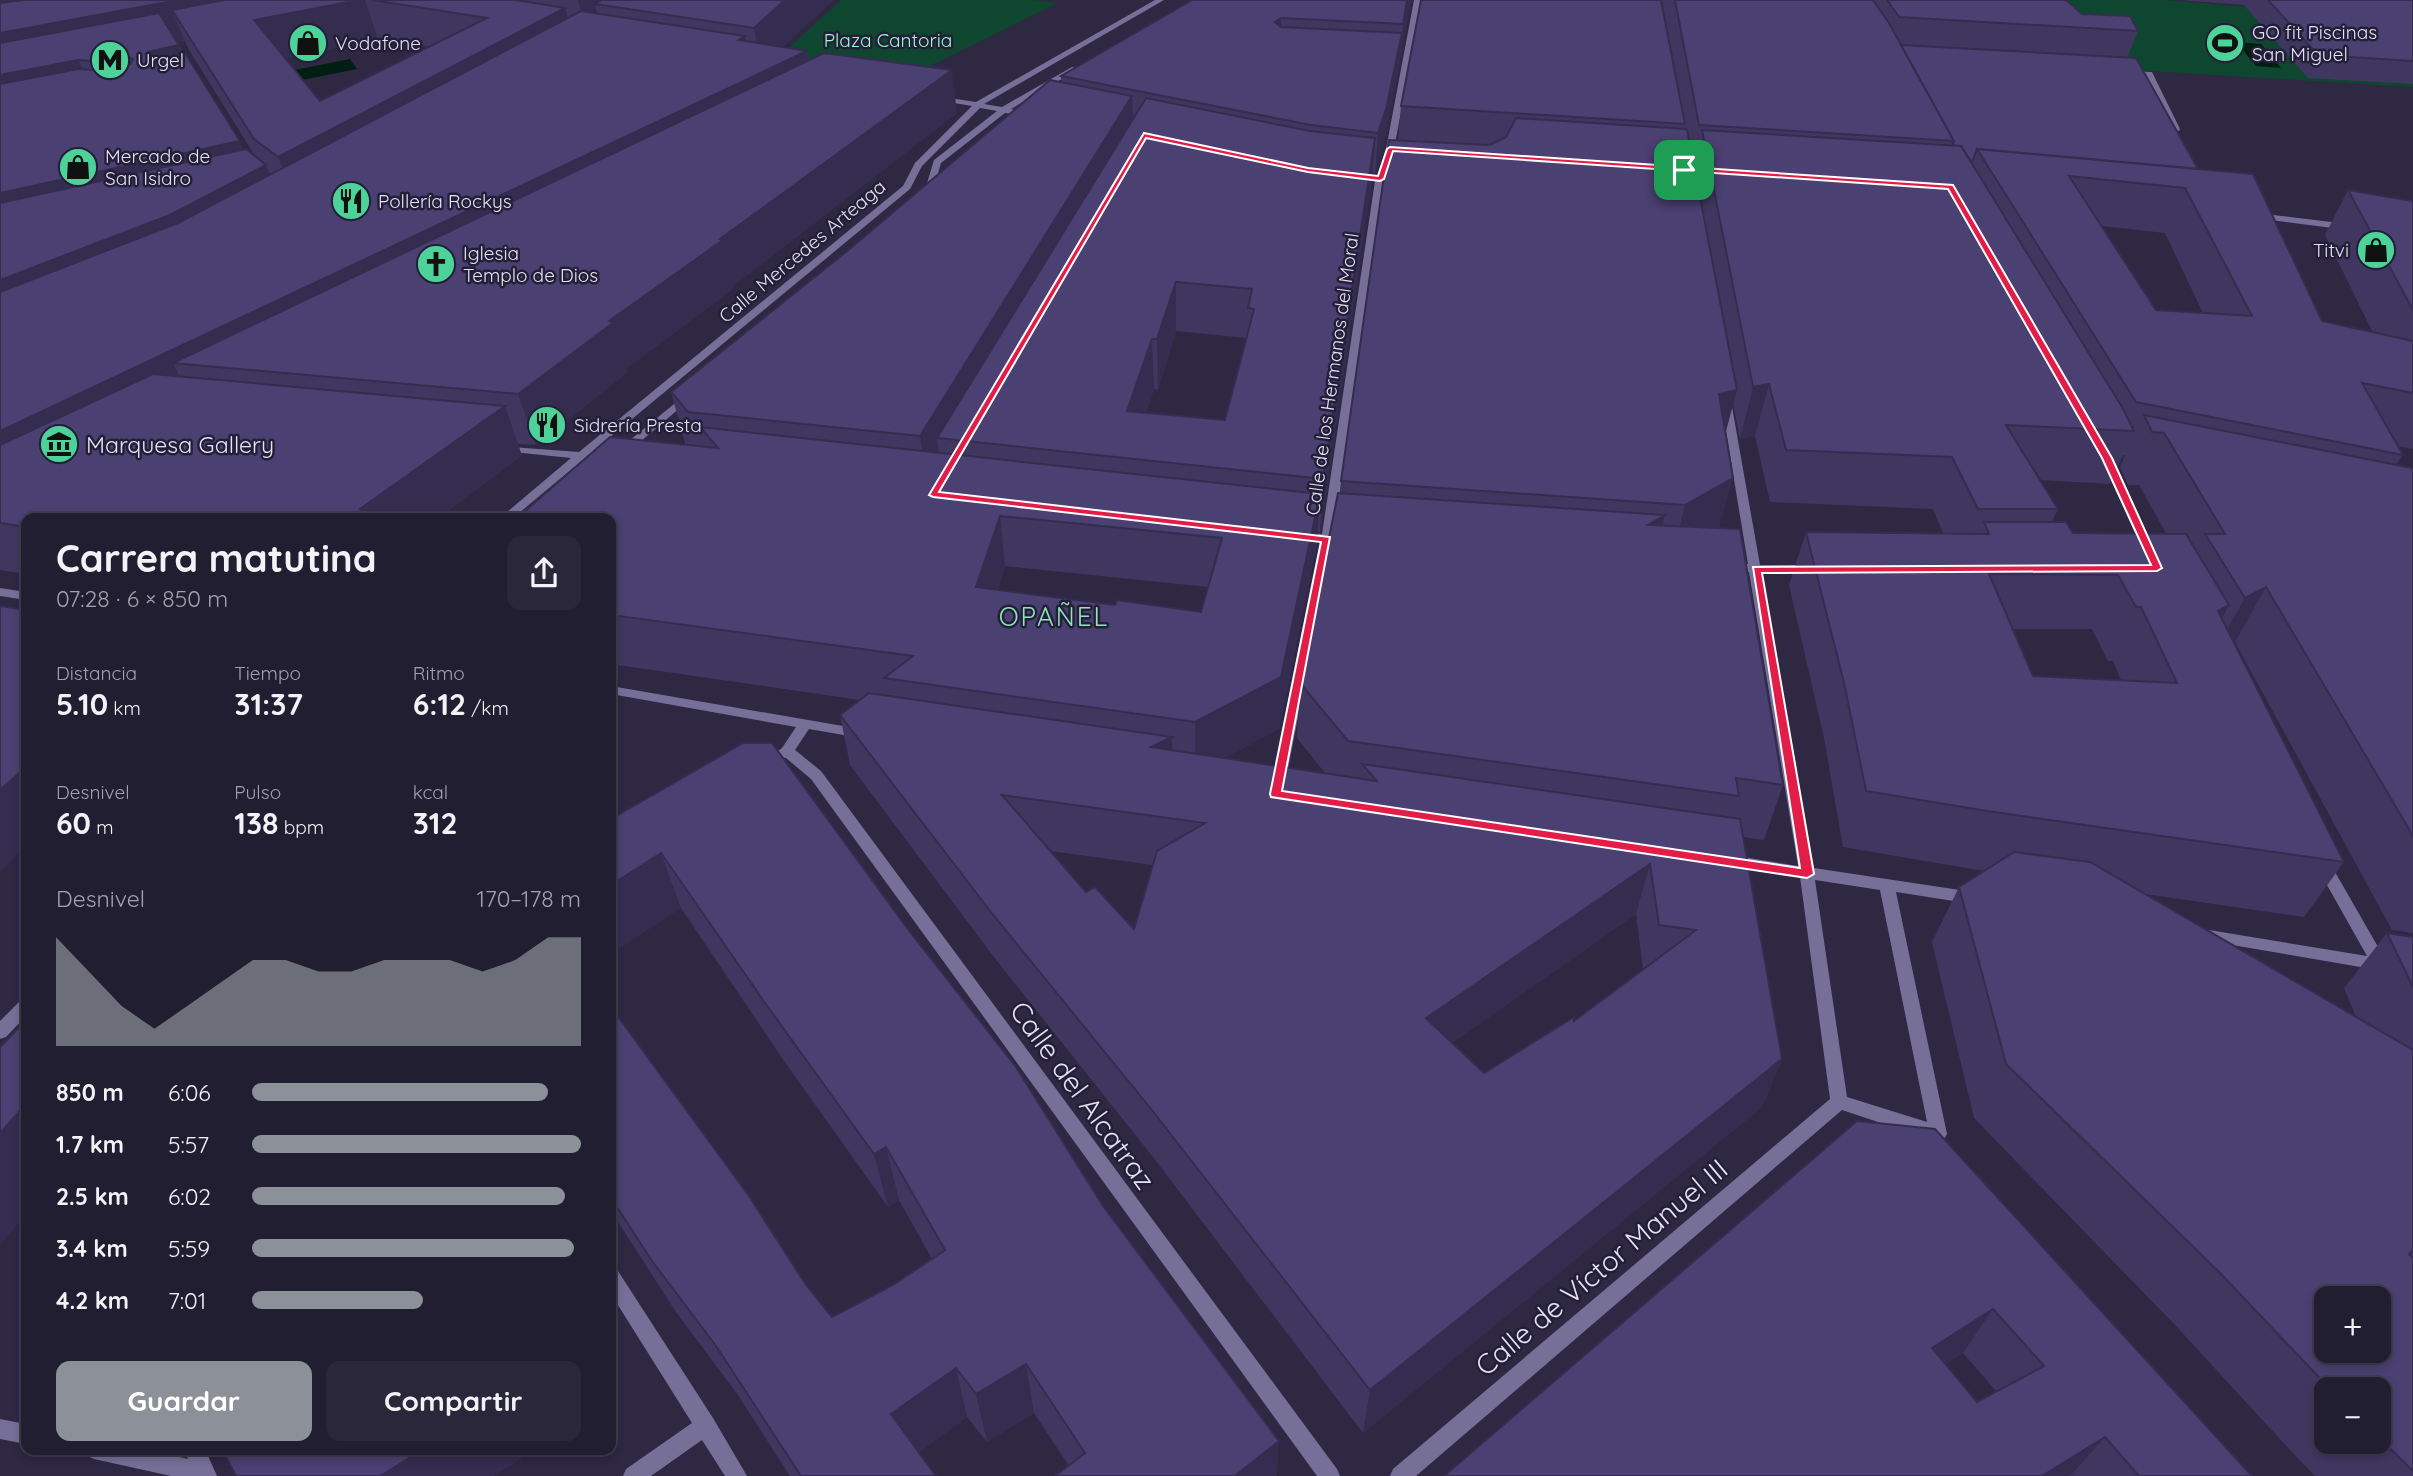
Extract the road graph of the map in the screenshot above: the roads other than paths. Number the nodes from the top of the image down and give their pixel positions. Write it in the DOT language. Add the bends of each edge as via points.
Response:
graph roads {
  1 [pos="1160,0"];
  2 [pos="1418,0"];
  3 [pos="1088,61"];
  4 [pos="1392,64"];
  5 [pos="1406,65"];
  6 [pos="2122,73"];
  7 [pos="929,97"];
  8 [pos="980,103"];
  9 [pos="1005,109"];
  10 [pos="1042,117"];
  11 [pos="2176,129"];
  12 [pos="1390,149"];
  13 [pos="1403,149"];
  14 [pos="1344,175"];
  15 [pos="1380,179"];
  16 [pos="918,200"];
  17 [pos="2241,214"];
  18 [pos="2359,229"];
  19 [pos="1722,383"];
  20 [pos="697,388"];
  21 [pos="487,447"];
  22 [pos="582,456"];
  23 [pos="2109,456"];
  24 [pos="613,459"];
  25 [pos="626,461"];
  26 [pos="603,468"];
  27 [pos="512,513"];
  28 [pos="1286,534"];
  29 [pos="1326,539"];
  30 [pos="1354,541"];
  31 [pos="1714,567"];
  32 [pos="2157,568"];
  33 [pos="1825,569"];
  34 [pos="1756,570"];
  35 [pos="0,592"];
  36 [pos="21,595"];
  37 [pos="616,691"];
  38 [pos="805,724"];
  39 [pos="877,736"];
  40 [pos="787,751"];
  41 [pos="763,764"];
  42 [pos="1276,794"];
  43 [pos="2312,845"];
  44 [pos="1713,859"];
  45 [pos="1807,874"];
  46 [pos="1887,885"];
  47 [pos="1984,899"];
  48 [pos="2190,932"];
  49 [pos="2380,965"];
  50 [pos="2413,970"];
  51 [pos="21,1011"];
  52 [pos="0,1032"];
  53 [pos="1839,1102"];
  54 [pos="616,1285"];
  55 [pos="706,1425"];
  56 [pos="0,1429"];
  57 [pos="21,1433"];
  58 [pos="120,1455"];
  59 [pos="197,1455"];
  60 [pos="206,1475"];
  61 [pos="633,1476"];
  62 [pos="737,1476"];
  63 [pos="1330,1476"];
  64 [pos="1400,1476"];
  1 -- 8 [label="street, Calle Mercedes Arteaga"];
  2 -- 5 [label="street, Calle de los Hermanos del Moral"];
  3 -- 9 [label="street, Calle Mercedes Arteaga"];
  4 -- 5 [label="street"];
  5 -- 12 [label="street, Calle de los Hermanos del Moral"];
  6 -- 11 [label="street" via="2149,75"];
  7 -- 8 [label="street"];
  8 -- 9 [label="street"];
  8 -- 22 [label="street, Calle Mercedes Arteaga" via="918,164 906,187"];
  9 -- 10 [label="street"];
  9 -- 16 [label="street, Calle Mercedes Arteaga" via="937,162 929,191"];
  12 -- 13 [label="street"];
  12 -- 15 [label="street, Calle de los Hermanos del Moral"];
  14 -- 15 [label="street"];
  15 -- 29 [label="street, Calle de los Hermanos del Moral"];
  17 -- 18 [label="street"];
  19 -- 34 [label="street"];
  20 -- 24 [label="street"];
  21 -- 22 [label="street"];
  22 -- 24 [label="street"];
  22 -- 27 [label="street, Calle Mercedes Arteaga"];
  23 -- 32 [label="street"];
  24 -- 25 [label="street"];
  24 -- 26 [label="street"];
  28 -- 29 [label="street"];
  29 -- 30 [label="street"];
  29 -- 42 [label="street, Calle de los Hermanos del Moral"];
  31 -- 34 [label="street"];
  33 -- 34 [label="street"];
  34 -- 45 [label="street"];
  35 -- 36 [label="street"];
  37 -- 38 [label="street"];
  38 -- 39 [label="street"];
  38 -- 40 [label="street"];
  40 -- 41 [label="street"];
  40 -- 63 [label="street, Calle del Alcatraz" via="816,775"];
  43 -- 49 [label="street"];
  44 -- 45 [label="street"];
  45 -- 46 [label="street"];
  45 -- 53 [label="street"];
  46 -- 47 [label="street"];
  46 -- 53 [label="street" via="1943,1139"];
  48 -- 49 [label="street"];
  49 -- 50 [label="street"];
  51 -- 52 [label="street"];
  53 -- 64 [label="street, Calle de Víctor Manuel III"];
  54 -- 55 [label="street"];
  55 -- 61 [label="street"];
  55 -- 62 [label="street"];
  56 -- 57 [label="street"];
  58 -- 60 [label="street"];
  59 -- 60 [label="street"];
}
